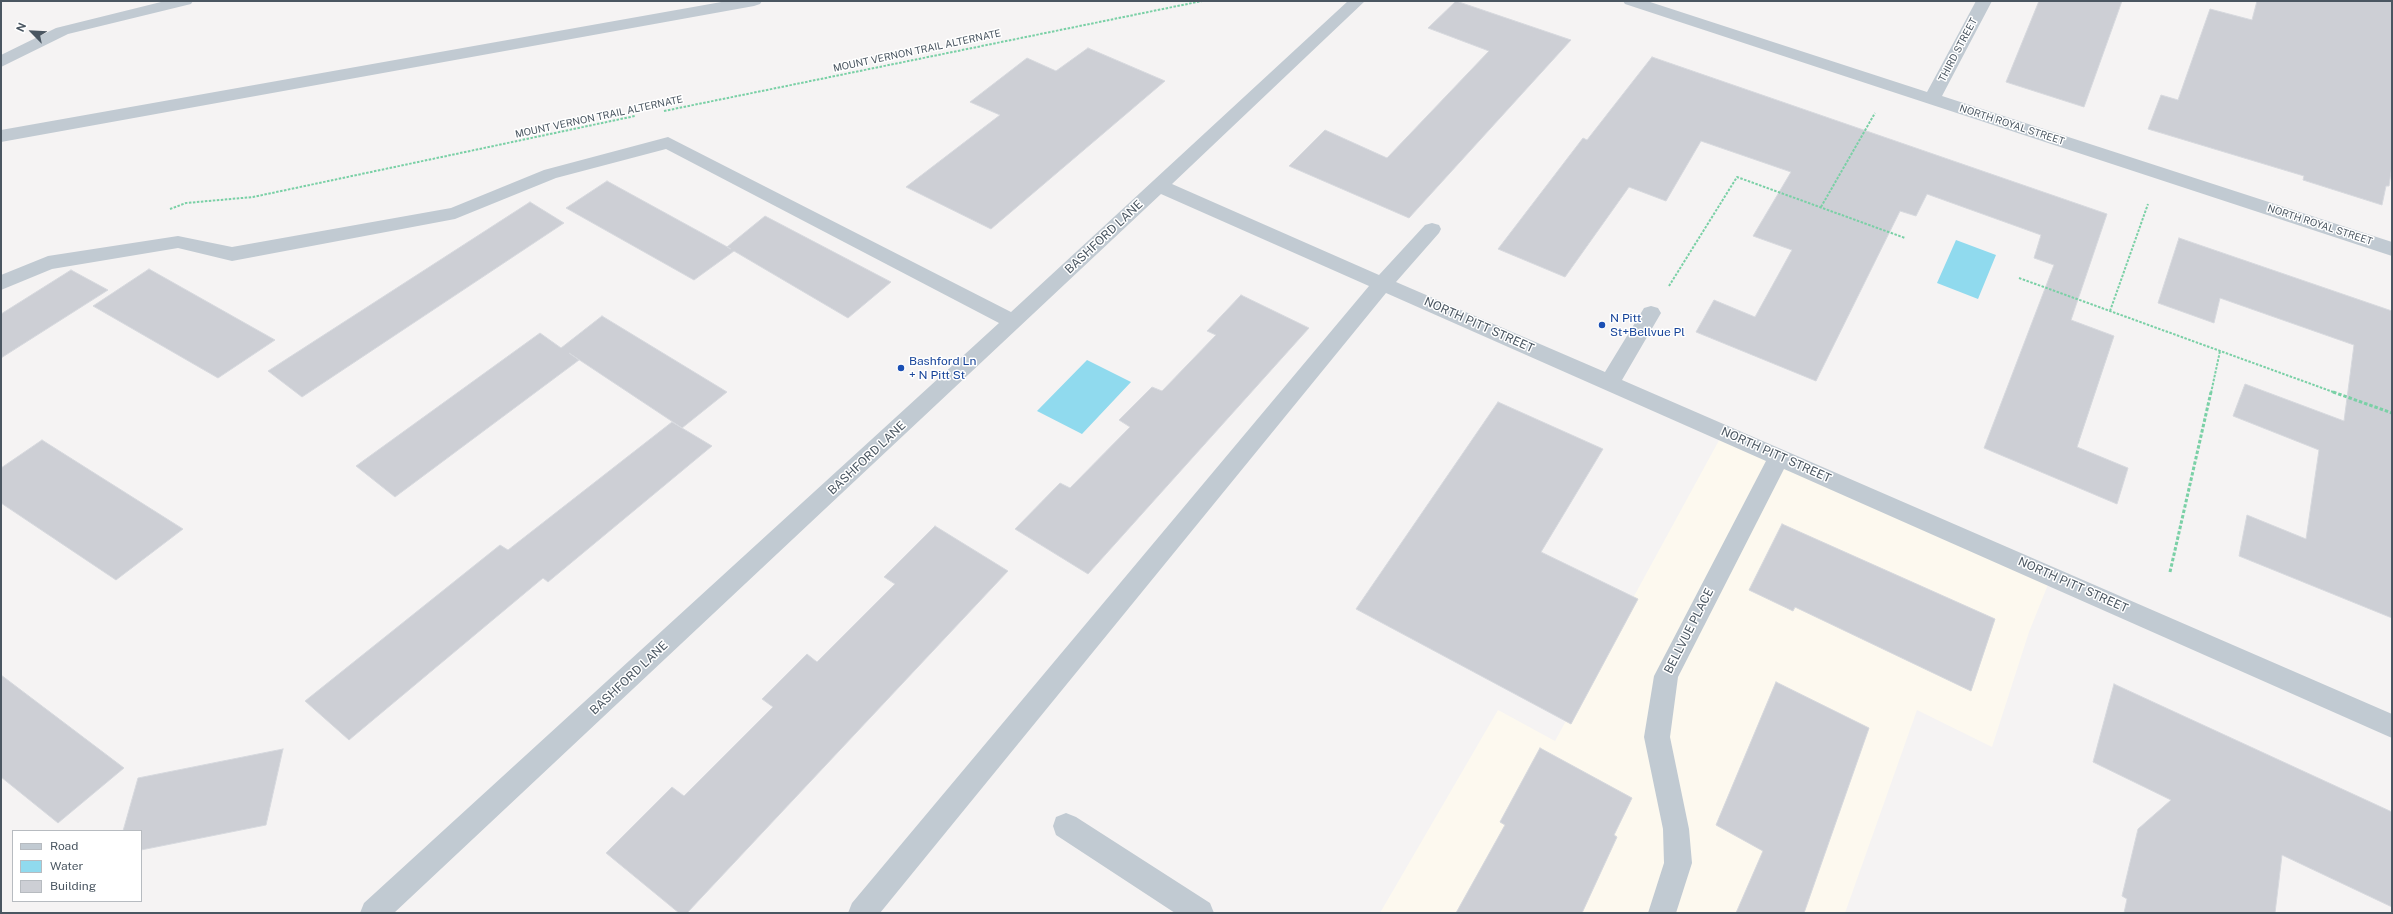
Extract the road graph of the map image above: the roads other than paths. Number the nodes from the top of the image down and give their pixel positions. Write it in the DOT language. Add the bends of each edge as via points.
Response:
graph roads {
  1 [pos="185,1"];
  2 [pos="754,1"];
  3 [pos="1357,1"];
  4 [pos="1631,1"];
  5 [pos="1984,1"];
  6 [pos="1,62"];
  7 [pos="1932,99"];
  8 [pos="1,136"];
  9 [pos="1159,186"];
  10 [pos="1432,229"];
  11 [pos="2392,248"];
  12 [pos="1,283"];
  13 [pos="1383,283"];
  14 [pos="1651,314"];
  15 [pos="1013,322"];
  16 [pos="1609,383"];
  17 [pos="1779,457"];
  18 [pos="2392,726"];
  19 [pos="1066,826"];
  20 [pos="374,913"];
  21 [pos="862,913"];
  22 [pos="1200,913"];
  23 [pos="1662,913"];
  1 -- 6 [label="street" via="62,31"];
  2 -- 8 [label="street"];
  3 -- 9 [label="street, BASHFORD LANE"];
  4 -- 7 [label="street, NORTH ROYAL STREET"];
  5 -- 7 [label="street, THIRD STREET"];
  7 -- 11 [label="street, NORTH ROYAL STREET"];
  9 -- 13 [label="street, NORTH PITT STREET"];
  9 -- 15 [label="street, BASHFORD LANE"];
  10 -- 13 [label="street"];
  12 -- 15 [label="street" via="48,262 178,242 232,254 455,213 550,174 668,143"];
  13 -- 16 [label="street, NORTH PITT STREET"];
  13 -- 21 [label="street"];
  14 -- 16 [label="street"];
  15 -- 20 [label="street, BASHFORD LANE"];
  16 -- 17 [label="street, NORTH PITT STREET"];
  17 -- 18 [label="street, NORTH PITT STREET"];
  17 -- 23 [label="street, BELLVUE PLACE" via="1666,676 1657,737 1676,829 1678,863"];
  19 -- 22 [label="street"];
}
